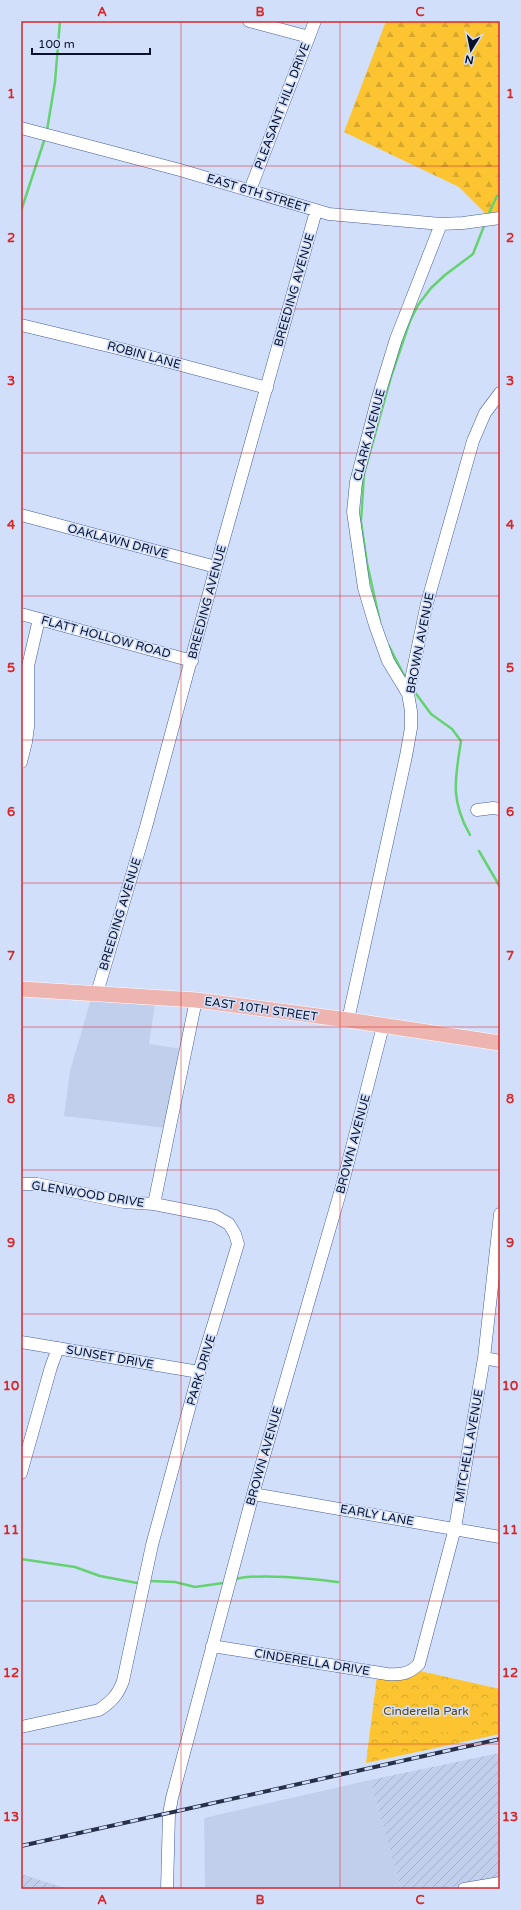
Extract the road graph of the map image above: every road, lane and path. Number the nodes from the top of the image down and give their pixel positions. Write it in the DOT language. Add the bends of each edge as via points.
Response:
graph roads {
  1 [pos="250,21"];
  2 [pos="315,21"];
  3 [pos="309,37"];
  4 [pos="21,128"];
  5 [pos="250,190"];
  6 [pos="316,211"];
  7 [pos="500,218"];
  8 [pos="440,224"];
  9 [pos="21,325"];
  10 [pos="267,388"];
  11 [pos="500,393"];
  12 [pos="21,515"];
  13 [pos="216,567"];
  14 [pos="21,614"];
  15 [pos="39,619"];
  16 [pos="192,661"];
  17 [pos="408,694"];
  18 [pos="21,762"];
  19 [pos="477,810"];
  20 [pos="500,810"];
  21 [pos="21,989"];
  22 [pos="97,993"];
  23 [pos="196,1000"];
  24 [pos="348,1020"];
  25 [pos="383,1026"];
  26 [pos="500,1043"];
  27 [pos="21,1184"];
  28 [pos="154,1204"];
  29 [pos="500,1214"];
  30 [pos="21,1342"];
  31 [pos="58,1348"];
  32 [pos="484,1358"];
  33 [pos="500,1361"];
  34 [pos="199,1372"];
  35 [pos="21,1473"];
  36 [pos="253,1494"];
  37 [pos="455,1528"];
  38 [pos="500,1537"];
  39 [pos="212,1646"];
  40 [pos="412,1672"];
  41 [pos="21,1727"];
  42 [pos="500,1883"];
  43 [pos="167,1889"];
  44 [pos="464,1889"];
  1 -- 3 [label="street"];
  2 -- 3 [label="street, PLEASANT HILL DRIVE"];
  3 -- 5 [label="street, PLEASANT HILL DRIVE"];
  4 -- 5 [label="street, EAST 6TH STREET"];
  5 -- 6 [label="street, EAST 6TH STREET"];
  6 -- 8 [label="street, EAST 6TH STREET"];
  6 -- 10 [label="street, BREEDING AVENUE"];
  7 -- 8 [label="street, EAST 6TH STREET"];
  8 -- 17 [label="street, CLARK AVENUE" via="396,339 361,458 354,504 363,581 375,625 388,661"];
  9 -- 10 [label="street, ROBIN LANE"];
  10 -- 13 [label="street, BREEDING AVENUE"];
  11 -- 17 [label="street, BROWN AVENUE" via="485,413 473,441 427,603"];
  12 -- 13 [label="street, OAKLAWN DRIVE"];
  13 -- 16 [label="street, BREEDING AVENUE"];
  14 -- 15 [label="street, FLATT HOLLOW ROAD"];
  15 -- 16 [label="street, FLATT HOLLOW ROAD"];
  15 -- 18 [label="street" via="28,666 28,727"];
  16 -- 22 [label="street, BREEDING AVENUE"];
  17 -- 24 [label="street, BROWN AVENUE" via="411,722 406,756"];
  19 -- 20 [label="street"];
  21 -- 22 [label="main road, EAST 10TH STREET"];
  22 -- 23 [label="main road, EAST 10TH STREET"];
  23 -- 24 [label="main road, EAST 10TH STREET"];
  23 -- 28 [label="street"];
  24 -- 25 [label="main road, EAST 10TH STREET"];
  25 -- 26 [label="main road, EAST 10TH STREET"];
  25 -- 36 [label="street, BROWN AVENUE" via="342,1186"];
  27 -- 28 [label="street, GLENWOOD DRIVE" via="37,1184 124,1202"];
  28 -- 34 [label="street, PARK DRIVE" via="215,1216 229,1224 238,1244"];
  29 -- 32 [label="street, MITCHELL AVENUE"];
  30 -- 31 [label="street, SUNSET DRIVE"];
  31 -- 34 [label="street, SUNSET DRIVE"];
  31 -- 35 [label="street"];
  32 -- 33 [label="street"];
  32 -- 37 [label="street, MITCHELL AVENUE"];
  34 -- 41 [label="street, PARK DRIVE" via="152,1546 118,1694 99,1710"];
  36 -- 37 [label="street, EARLY LANE"];
  36 -- 39 [label="street, BROWN AVENUE"];
  37 -- 38 [label="street, EARLY LANE"];
  37 -- 40 [label="street, MITCHELL AVENUE" via="422,1656"];
  39 -- 40 [label="street, CINDERELLA DRIVE" via="387,1674 400,1675"];
  39 -- 43 [label="street, BROWN AVENUE" via="169,1814"];
  42 -- 44 [label="street"];
}
